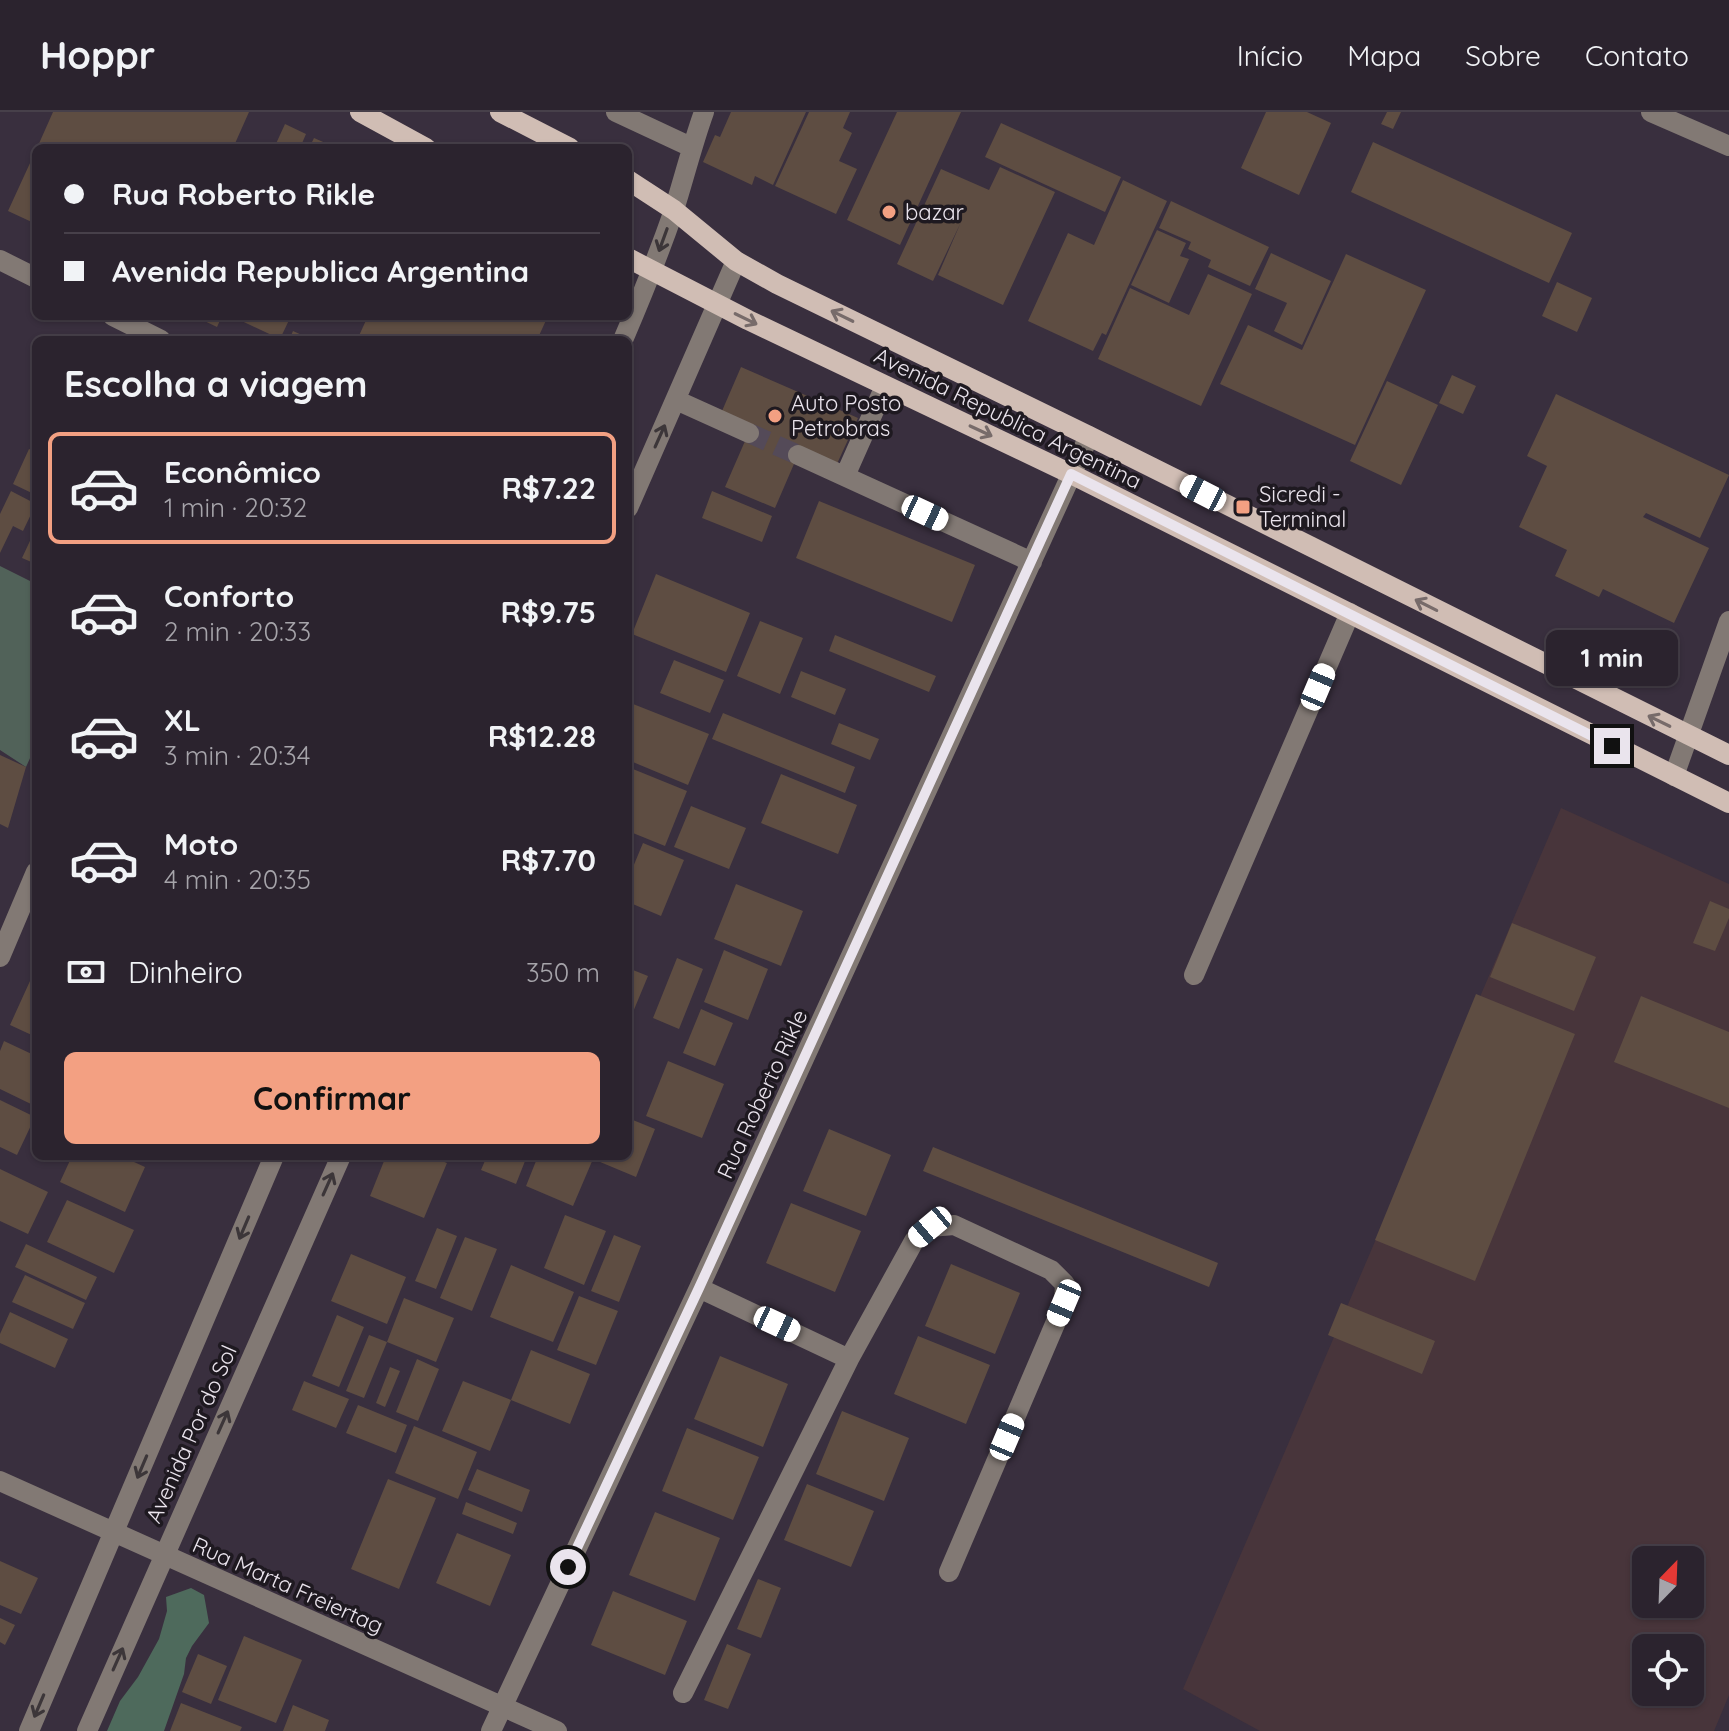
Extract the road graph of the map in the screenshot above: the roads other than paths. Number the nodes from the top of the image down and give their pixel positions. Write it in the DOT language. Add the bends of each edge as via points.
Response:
graph roads {
  1 [pos="360,112"];
  2 [pos="500,112"];
  3 [pos="616,112"];
  4 [pos="704,112"];
  5 [pos="1651,112"];
  6 [pos="419,144"];
  7 [pos="562,144"];
  8 [pos="1729,146"];
  9 [pos="691,147"];
  10 [pos="632,183"];
  11 [pos="674,210"];
  12 [pos="0,260"];
  13 [pos="632,260"];
  14 [pos="736,261"];
  15 [pos="652,271"];
  16 [pos="32,276"];
  17 [pos="718,305"];
  18 [pos="632,319"];
  19 [pos="121,320"];
  20 [pos="153,336"];
  21 [pos="885,386"];
  22 [pos="676,400"];
  23 [pos="749,433"];
  24 [pos="1089,436"];
  25 [pos="798,455"];
  26 [pos="1071,474"];
  27 [pos="845,476"];
  28 [pos="632,499"];
  29 [pos="1032,562"];
  30 [pos="1350,613"];
  31 [pos="1729,621"];
  32 [pos="1689,735"];
  33 [pos="1729,755"];
  34 [pos="1674,776"];
  35 [pos="1729,803"];
  36 [pos="32,881"];
  37 [pos="0,957"];
  38 [pos="1194,975"];
  39 [pos="272,1160"];
  40 [pos="339,1160"];
  41 [pos="699,1288"];
  42 [pos="849,1359"];
  43 [pos="0,1481"];
  44 [pos="114,1532"];
  45 [pos="164,1555"];
  46 [pos="949,1572"];
  47 [pos="683,1693"];
  48 [pos="502,1707"];
  49 [pos="29,1731"];
  50 [pos="87,1731"];
  51 [pos="491,1731"];
  52 [pos="557,1731"];
  1 -- 6 [label="main road"];
  2 -- 7 [label="main road"];
  3 -- 9 [label="street"];
  4 -- 9 [label="street"];
  5 -- 8 [label="street"];
  9 -- 11 [label="street"];
  10 -- 11 [label="main road, Avenida Republica Argentina"];
  11 -- 14 [label="main road, Avenida Republica Argentina"];
  11 -- 15 [label="street, one-way"];
  12 -- 16 [label="street"];
  13 -- 15 [label="main road, Avenida Republica Argentina"];
  14 -- 17 [label="street"];
  24 -- 14 [label="main road, Avenida Republica Argentina, one-way"];
  15 -- 17 [label="main road, Avenida Republica Argentina"];
  15 -- 18 [label="street"];
  17 -- 21 [label="main road, Avenida Republica Argentina, one-way"];
  17 -- 22 [label="street"];
  19 -- 20 [label="street"];
  21 -- 26 [label="main road, Avenida Republica Argentina, one-way"];
  21 -- 27 [label="street"];
  22 -- 23 [label="street"];
  28 -- 22 [label="street, one-way"];
  24 -- 26 [label="street, Rua Roberto Rikle"];
  32 -- 24 [label="main road, Avenida Republica Argentina, one-way"];
  25 -- 27 [label="street"];
  26 -- 29 [label="street, Rua Roberto Rikle"];
  26 -- 30 [label="main road, Avenida Republica Argentina"];
  27 -- 29 [label="street"];
  29 -- 41 [label="street, Rua Roberto Rikle"];
  30 -- 34 [label="main road, Avenida Republica Argentina"];
  30 -- 38 [label="street"];
  31 -- 32 [label="street"];
  32 -- 33 [label="main road, Avenida Republica Argentina"];
  32 -- 34 [label="street"];
  34 -- 35 [label="main road, Avenida Republica Argentina"];
  36 -- 37 [label="street"];
  39 -- 44 [label="street, Avenida Por do Sol, one-way"];
  45 -- 40 [label="street, Avenida Por do Sol, one-way"];
  41 -- 42 [label="street"];
  41 -- 48 [label="street, Rua Roberto Rikle"];
  42 -- 46 [label="street" via="914,1241 930,1227 954,1225 1051,1270 1065,1284 1064,1303"];
  42 -- 47 [label="street"];
  43 -- 44 [label="street, Rua Marta Freiertag"];
  44 -- 45 [label="street, Rua Marta Freiertag"];
  44 -- 49 [label="street, Avenida Por do Sol, one-way"];
  45 -- 48 [label="street, Rua Marta Freiertag"];
  50 -- 45 [label="street, Avenida Por do Sol, one-way"];
  48 -- 51 [label="street, Rua Roberto Rikle"];
  48 -- 52 [label="street, Rua Marta Freiertag"];
}
